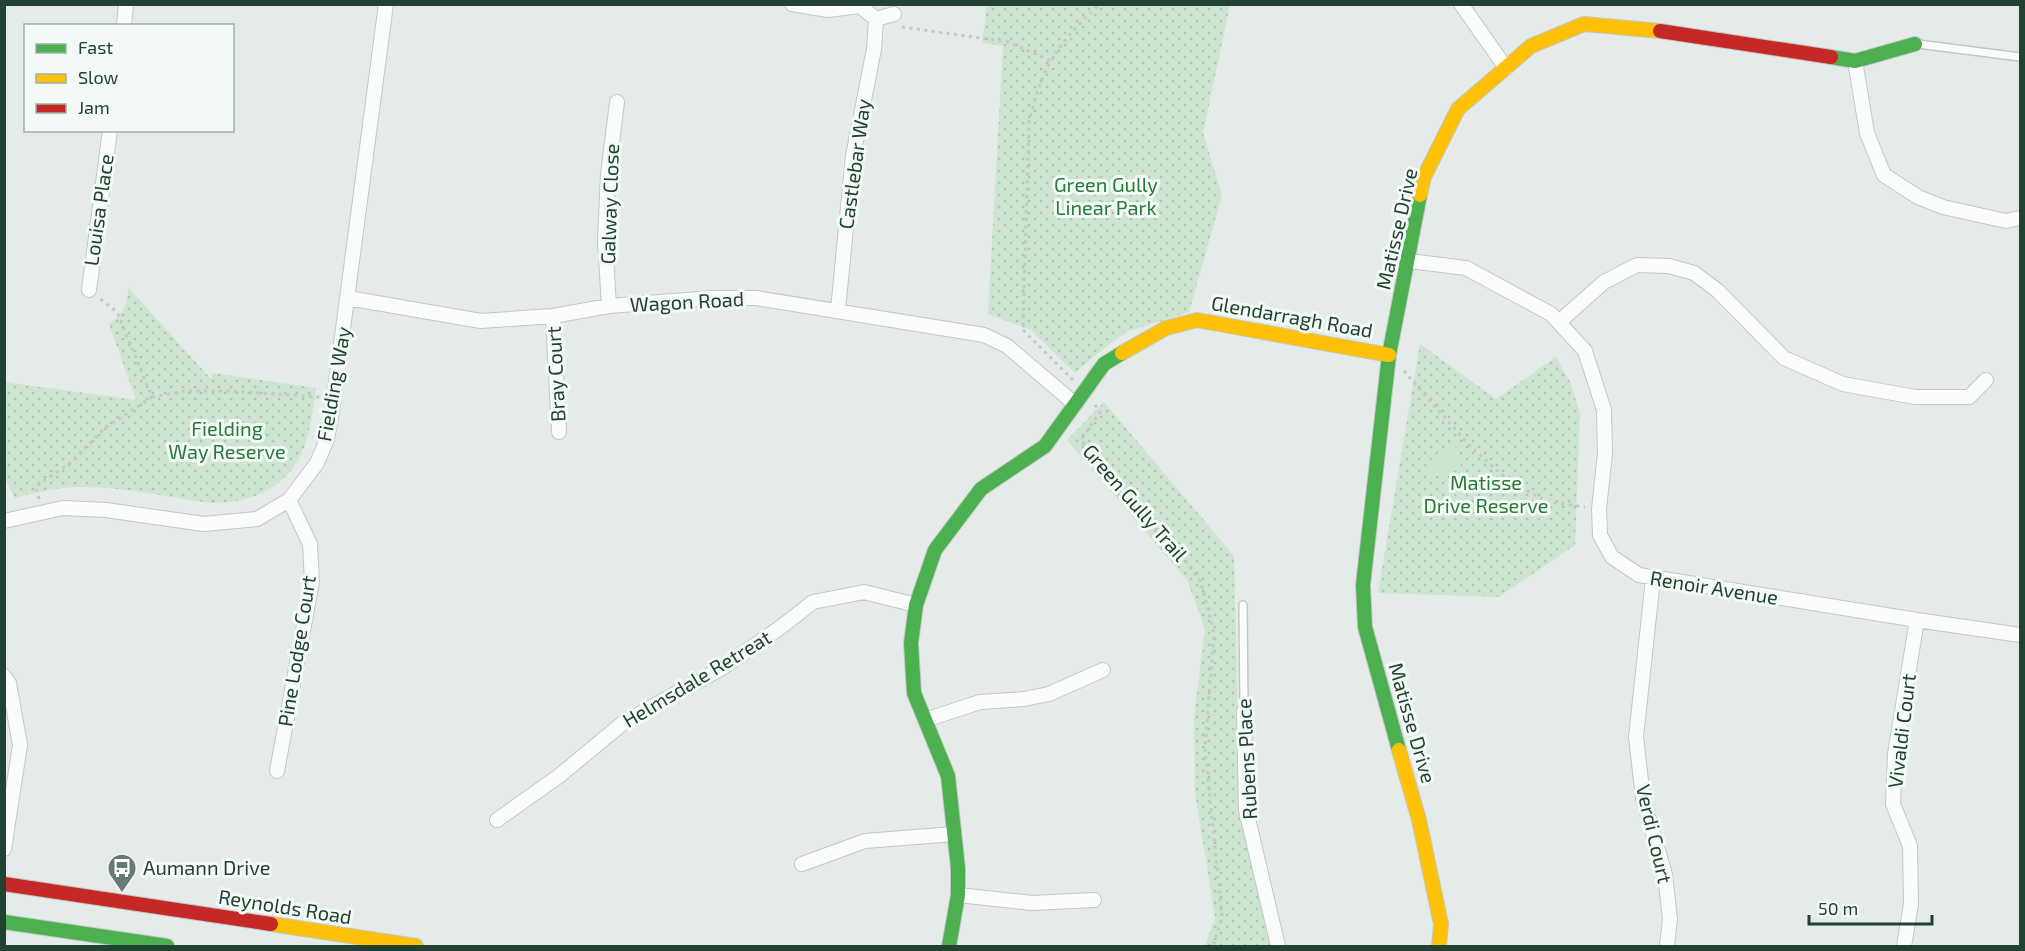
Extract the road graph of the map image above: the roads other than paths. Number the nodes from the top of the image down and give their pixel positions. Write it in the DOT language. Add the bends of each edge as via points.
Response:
graph roads {
  1 [pos="126,4"];
  2 [pos="386,4"];
  3 [pos="792,4"];
  4 [pos="1461,4"];
  5 [pos="894,14"];
  6 [pos="876,19"];
  7 [pos="124,24"];
  8 [pos="1915,44"];
  9 [pos="2020,57"];
  10 [pos="1855,61"];
  11 [pos="1506,68"];
  12 [pos="617,102"];
  13 [pos="110,132"];
  14 [pos="2020,218"];
  15 [pos="1408,261"];
  16 [pos="88,290"];
  17 [pos="348,298"];
  18 [pos="609,306"];
  19 [pos="838,310"];
  20 [pos="553,316"];
  21 [pos="1559,322"];
  22 [pos="1389,355"];
  23 [pos="1986,380"];
  24 [pos="1074,404"];
  25 [pos="559,432"];
  26 [pos="289,500"];
  27 [pos="4,521"];
  28 [pos="1653,579"];
  29 [pos="916,604"];
  30 [pos="1243,605"];
  31 [pos="1917,620"];
  32 [pos="2020,635"];
  33 [pos="1103,669"];
  34 [pos="4,676"];
  35 [pos="1244,711"];
  36 [pos="925,720"];
  37 [pos="277,771"];
  38 [pos="497,820"];
  39 [pos="954,834"];
  40 [pos="4,849"];
  41 [pos="802,864"];
  42 [pos="4,884"];
  43 [pos="958,895"];
  44 [pos="1094,900"];
  45 [pos="4,922"];
  46 [pos="167,946"];
  47 [pos="416,946"];
  48 [pos="949,946"];
  49 [pos="1278,946"];
  50 [pos="1439,946"];
  51 [pos="1667,946"];
  52 [pos="1904,946"];
  1 -- 7 [label="street"];
  2 -- 17 [label="street, Fielding Way"];
  3 -- 6 [label="street" via="828,10 860,6"];
  4 -- 11 [label="street"];
  5 -- 6 [label="street"];
  6 -- 19 [label="street, Castlebar Way" via="853,156"];
  8 -- 9 [label="lane, Matisse Drive"];
  8 -- 10 [label="street, Matisse Drive"];
  10 -- 11 [label="street, Matisse Drive" via="1666,31 1584,24 1532,46"];
  10 -- 14 [label="street" via="1867,133 1884,175 1918,197 1943,207 2006,221"];
  11 -- 15 [label="street, Matisse Drive" via="1458,109 1424,177"];
  12 -- 18 [label="street, Galway Close" via="605,241"];
  13 -- 16 [label="street, Louisa Place"];
  15 -- 21 [label="street, Renoir Avenue" via="1466,268"];
  15 -- 22 [label="street, Matisse Drive"];
  17 -- 20 [label="street, Wagon Road" via="481,321"];
  17 -- 26 [label="street, Fielding Way" via="327,439 317,463"];
  18 -- 19 [label="street, Wagon Road" via="756,298"];
  18 -- 20 [label="street, Wagon Road"];
  19 -- 24 [label="street, Wagon Road" via="984,335 1007,346"];
  20 -- 25 [label="street, Bray Court"];
  21 -- 23 [label="street" via="1604,282 1637,265 1670,266 1694,273 1718,291 1784,358 1843,384 1915,396 1969,396"];
  21 -- 28 [label="street, Renoir Avenue" via="1585,351 1604,411 1600,535 1612,557 1639,576"];
  22 -- 24 [label="street, Glendarragh Road" via="1197,320 1166,328 1104,364"];
  22 -- 50 [label="street, Matisse Drive" via="1363,585 1365,627 1419,820 1441,924"];
  24 -- 29 [label="street, Glendarragh Road" via="1045,446 981,489 935,550"];
  26 -- 27 [label="street, Fielding Way" via="256,519 204,524 63,508"];
  26 -- 37 [label="street, Pine Lodge Court" via="310,544 312,582"];
  28 -- 31 [label="street, Renoir Avenue"];
  28 -- 51 [label="street, Verdi Court" via="1636,737 1643,798 1665,874 1670,919"];
  29 -- 36 [label="street, Glendarragh Road" via="911,643 914,693"];
  29 -- 38 [label="street, Helmsdale Retreat" via="864,592 813,602 722,668 623,723"];
  30 -- 35 [label="lane, Rubens Place"];
  31 -- 32 [label="street, Renoir Avenue"];
  31 -- 52 [label="street, Vivaldi Court" via="1895,754 1893,804 1910,846 1911,904"];
  33 -- 36 [label="street" via="1049,694 980,702"];
  34 -- 40 [label="street" via="9,684 20,745"];
  35 -- 49 [label="street, Rubens Place" via="1246,810"];
  36 -- 39 [label="street, Glendarragh Road" via="948,776"];
  39 -- 41 [label="street" via="865,841"];
  39 -- 43 [label="street, Glendarragh Road"];
  42 -- 47 [label="street, Reynolds Road"];
  43 -- 44 [label="street" via="1032,903"];
  43 -- 48 [label="street, Glendarragh Road"];
  45 -- 46 [label="street"];
}
